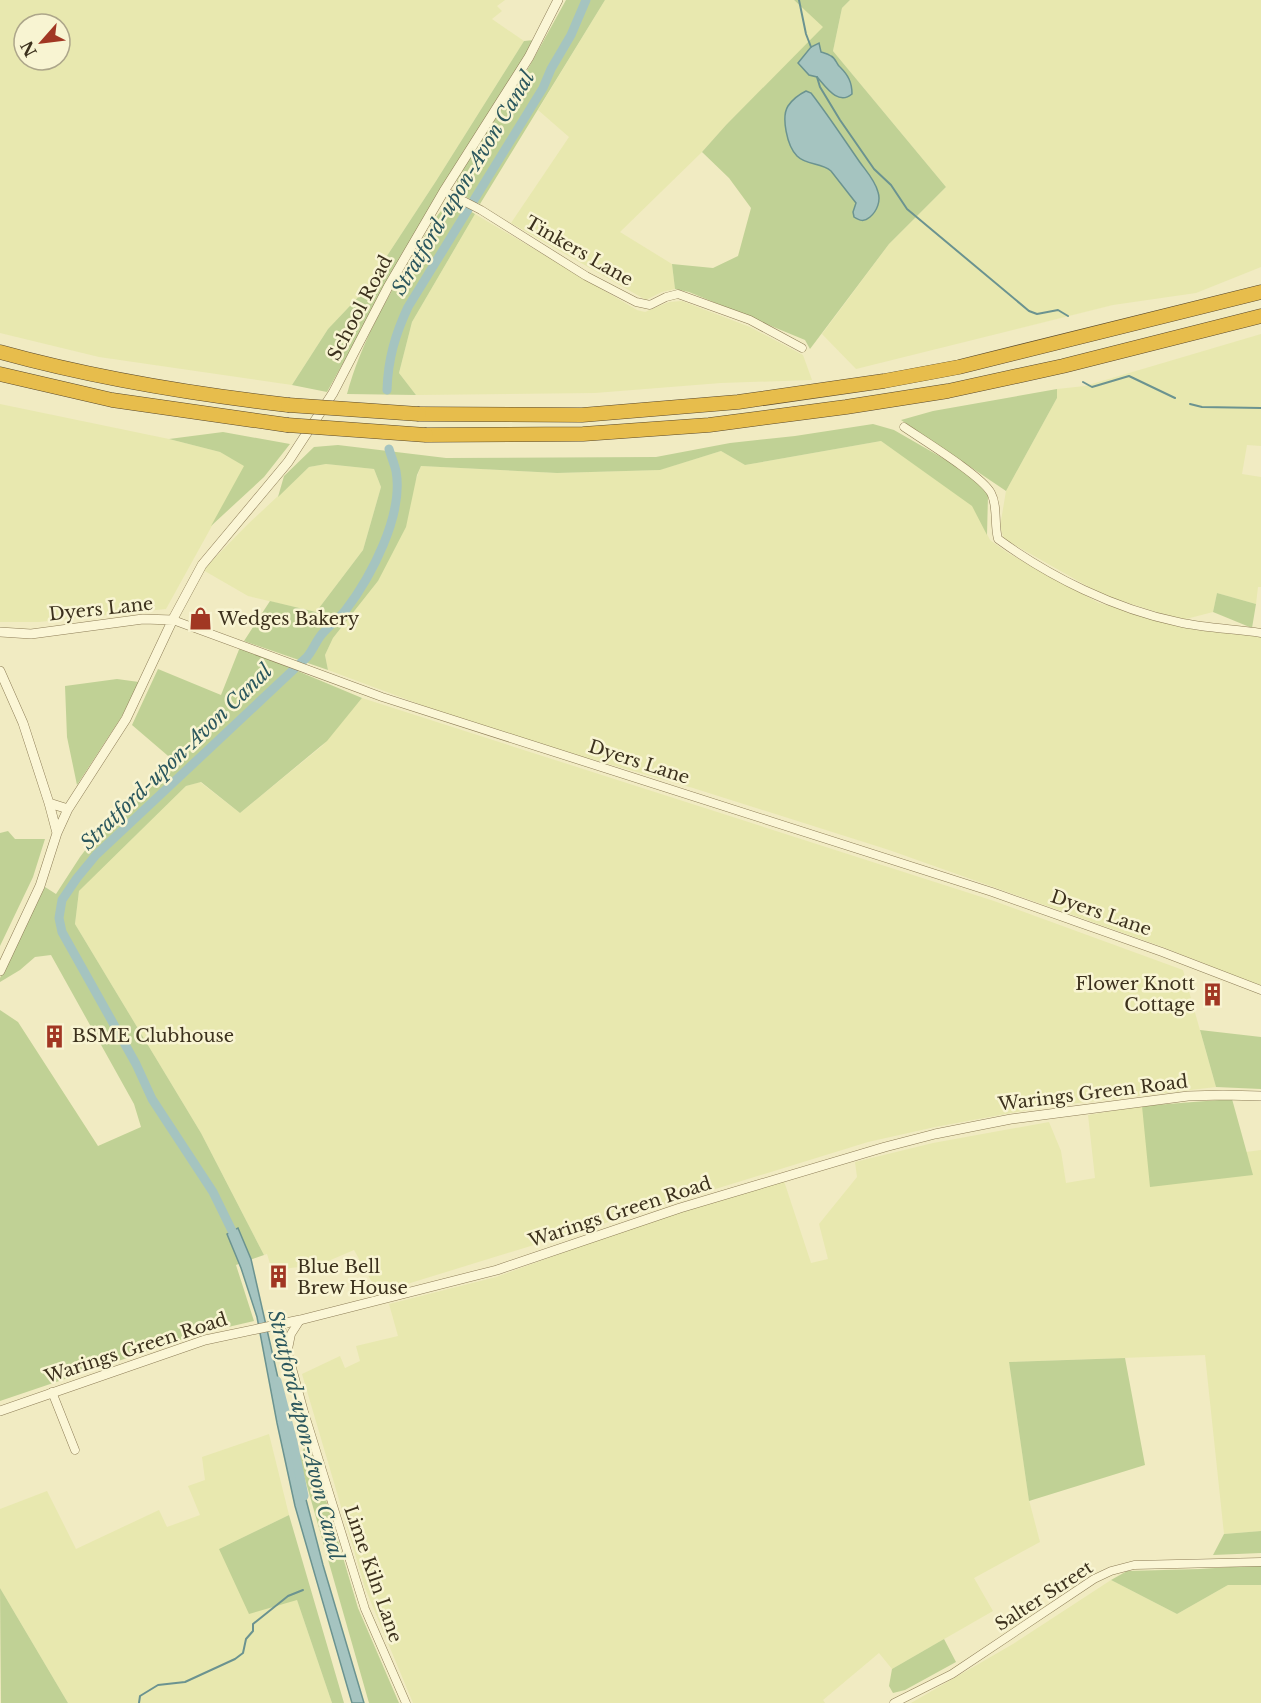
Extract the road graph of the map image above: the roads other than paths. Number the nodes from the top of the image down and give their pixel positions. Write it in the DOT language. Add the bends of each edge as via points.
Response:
graph roads {
  1 [pos="558,0"];
  2 [pos="444,191"];
  3 [pos="1261,292"];
  4 [pos="1261,316"];
  5 [pos="802,348"];
  6 [pos="0,352"];
  7 [pos="0,374"];
  8 [pos="904,427"];
  9 [pos="173,620"];
  10 [pos="0,632"];
  11 [pos="1261,633"];
  12 [pos="0,671"];
  13 [pos="49,803"];
  14 [pos="68,809"];
  15 [pos="57,833"];
  16 [pos="0,971"];
  17 [pos="1261,990"];
  18 [pos="1261,1096"];
  19 [pos="300,1320"];
  20 [pos="275,1325"];
  21 [pos="288,1349"];
  22 [pos="52,1392"];
  23 [pos="0,1411"];
  24 [pos="75,1450"];
  25 [pos="1261,1562"];
  26 [pos="406,1703"];
  27 [pos="894,1703"];
  1 -- 2 [label="street, School Road" via="529,57"];
  2 -- 5 [label="street, Tinkers Lane" via="636,302 650,305 678,294 750,320"];
  2 -- 9 [label="street, School Road" via="322,411 288,462 202,565"];
  3 -- 6 [label="highway, bridge" via="959,368 738,402 582,415 419,414 288,405 140,383"];
  4 -- 7 [label="highway, bridge" via="948,391 709,425 595,434 426,435 286,425 112,400"];
  8 -- 11 [label="street" via="987,488 993,499 998,539 1012,549 1100,599 1179,623"];
  9 -- 10 [label="street, Dyers Lane" via="143,619 31,634"];
  9 -- 14 [label="street, School Road" via="126,719"];
  9 -- 17 [label="street, Dyers Lane" via="382,697 992,892"];
  12 -- 13 [label="street" via="23,723"];
  13 -- 14 [label="street"];
  13 -- 15 [label="street"];
  14 -- 15 [label="street, School Road"];
  15 -- 16 [label="street, School Road" via="40,886"];
  18 -- 19 [label="street, Warings Green Road" via="1188,1096 1011,1119 935,1134 680,1208 498,1270"];
  19 -- 20 [label="street, Warings Green Road"];
  19 -- 21 [label="street"];
  20 -- 21 [label="street, Lime Kiln Lane"];
  20 -- 22 [label="street, Warings Green Road" via="205,1340"];
  21 -- 26 [label="street, Lime Kiln Lane" via="365,1609"];
  22 -- 23 [label="street, Warings Green Road"];
  22 -- 24 [label="street"];
  25 -- 27 [label="street, Salter Street" via="1134,1565 1111,1570 952,1674"];
}
